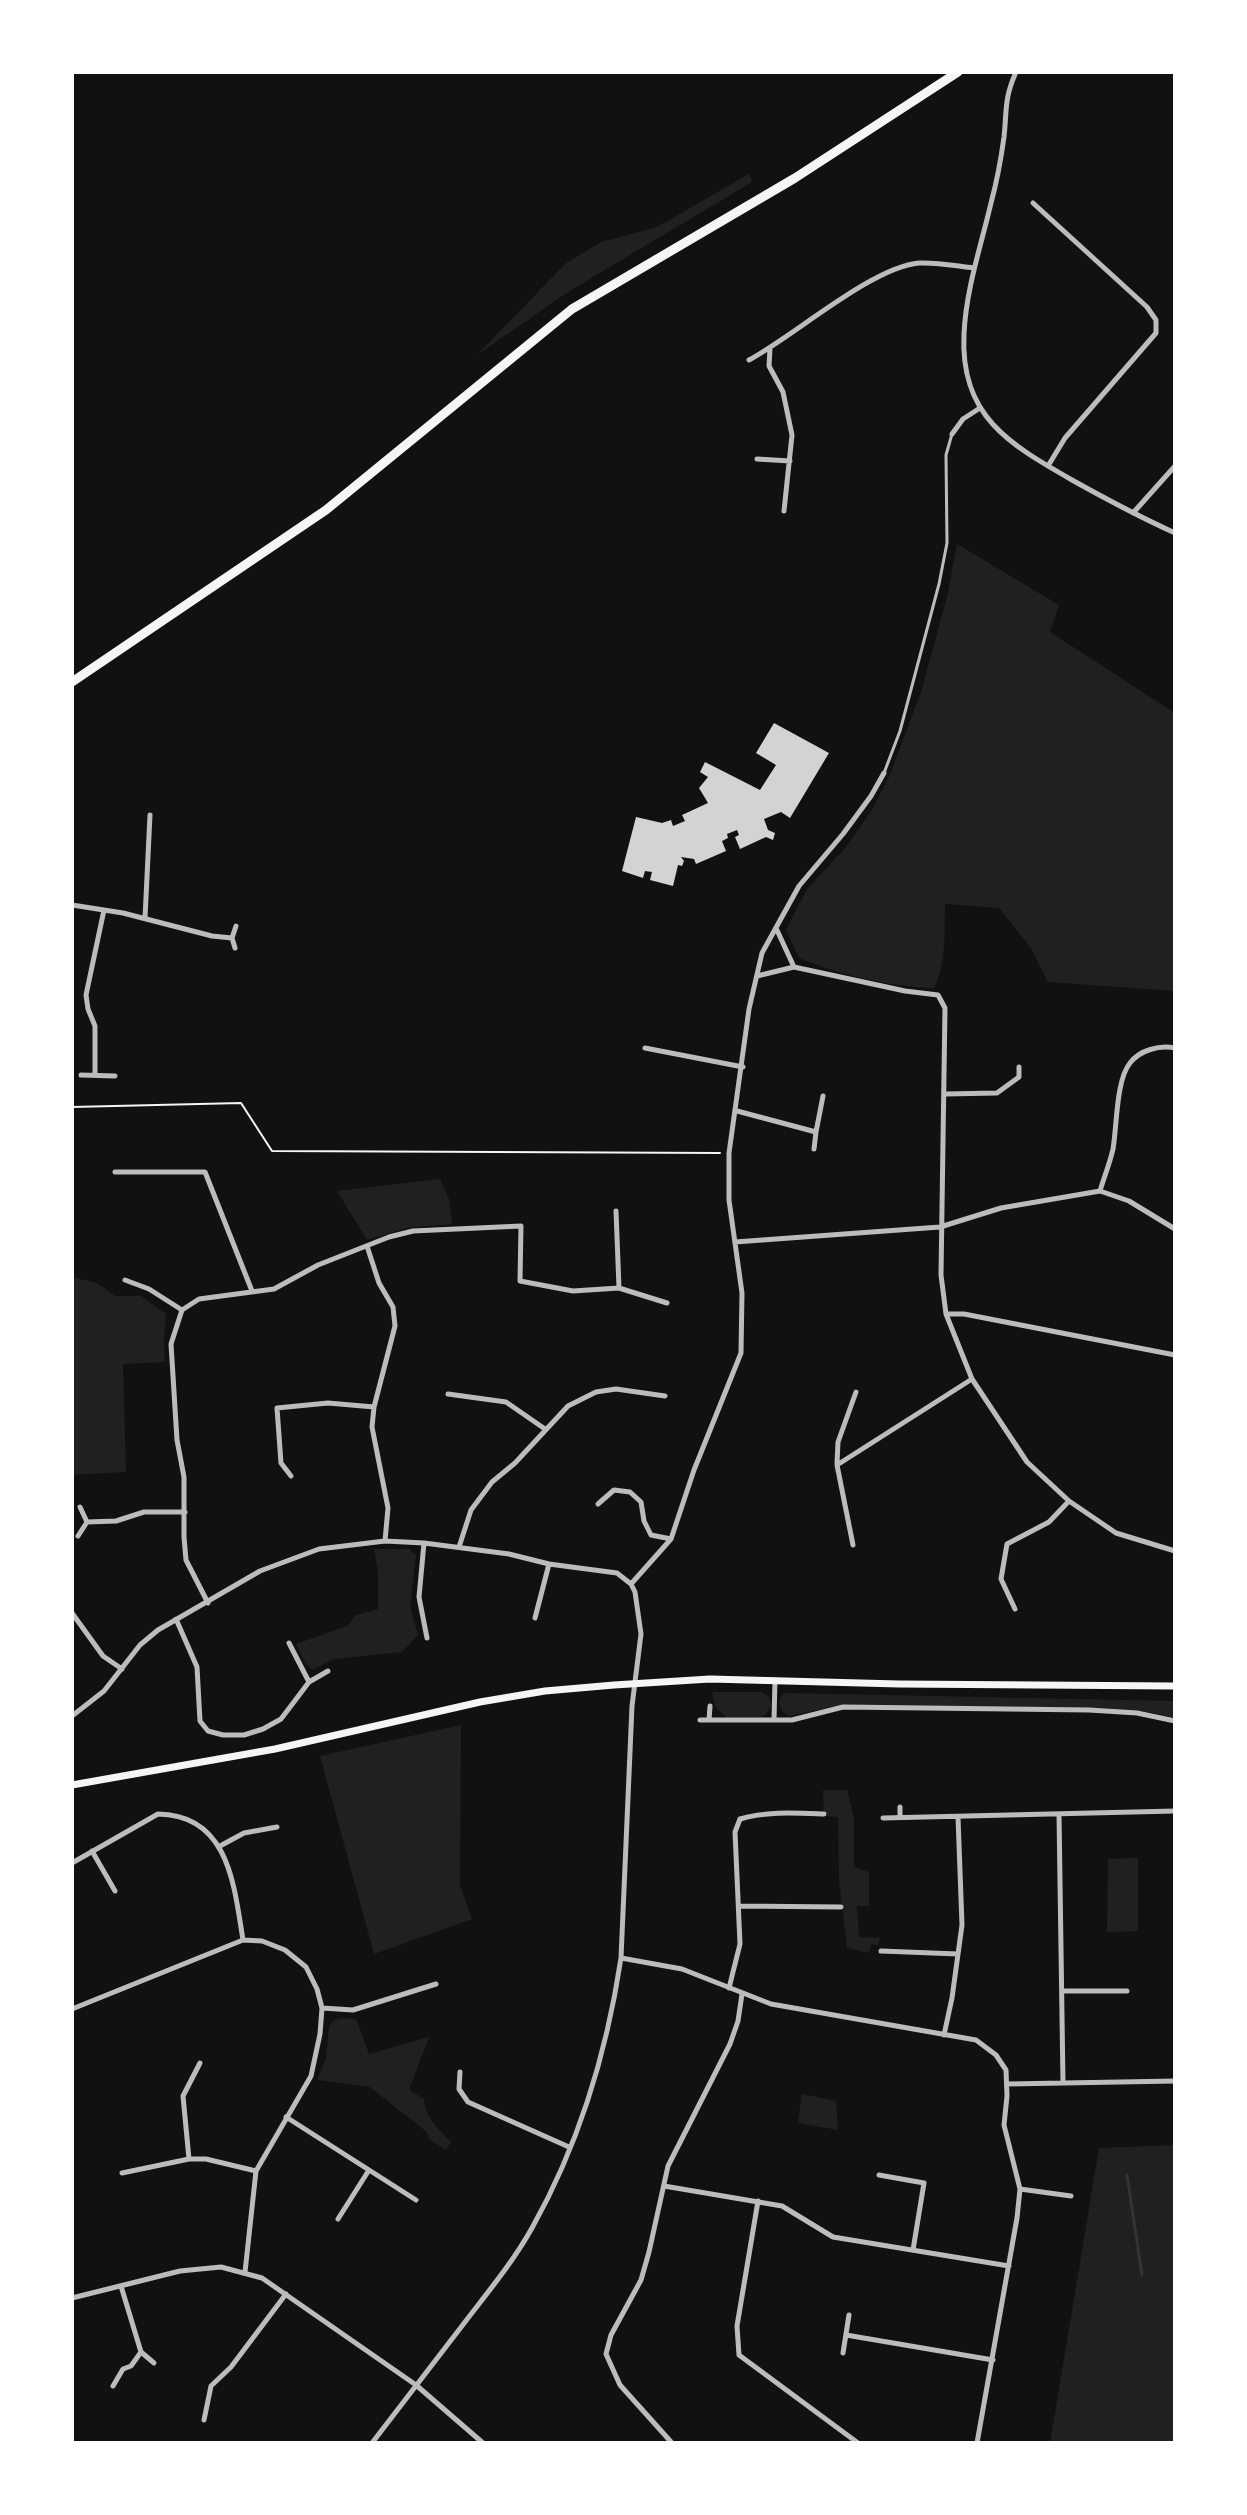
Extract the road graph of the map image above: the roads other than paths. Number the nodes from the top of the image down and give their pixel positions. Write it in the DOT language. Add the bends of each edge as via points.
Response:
graph roads {
  1 [pos="958,72"];
  2 [pos="1016,72"];
  3 [pos="1033,203"];
  4 [pos="974,268"];
  5 [pos="771,348"];
  6 [pos="749,360"];
  7 [pos="980,408"];
  8 [pos="952,434"];
  9 [pos="757,459"];
  10 [pos="790,461"];
  11 [pos="1048,466"];
  12 [pos="1175,466"];
  13 [pos="784,511"];
  14 [pos="1133,513"];
  15 [pos="1175,533"];
  16 [pos="72,682"];
  17 [pos="884,773"];
  18 [pos="150,815"];
  19 [pos="72,905"];
  20 [pos="104,910"];
  21 [pos="145,918"];
  22 [pos="236,926"];
  23 [pos="776,927"];
  24 [pos="232,938"];
  25 [pos="235,948"];
  26 [pos="794,967"];
  27 [pos="756,976"];
  28 [pos="645,1048"];
  29 [pos="1175,1048"];
  30 [pos="743,1067"];
  31 [pos="1019,1067"];
  32 [pos="95,1074"];
  33 [pos="81,1075"];
  34 [pos="115,1076"];
  35 [pos="945,1094"];
  36 [pos="823,1096"];
  37 [pos="737,1111"];
  38 [pos="816,1132"];
  39 [pos="814,1149"];
  40 [pos="115,1172"];
  41 [pos="1100,1191"];
  42 [pos="616,1211"];
  43 [pos="940,1227"];
  44 [pos="1175,1229"];
  45 [pos="735,1242"];
  46 [pos="367,1246"];
  47 [pos="125,1280"];
  48 [pos="619,1288"];
  49 [pos="252,1291"];
  50 [pos="667,1303"];
  51 [pos="182,1310"];
  52 [pos="946,1314"];
  53 [pos="1175,1355"];
  54 [pos="972,1379"];
  55 [pos="856,1392"];
  56 [pos="448,1394"];
  57 [pos="665,1396"];
  58 [pos="374,1407"];
  59 [pos="545,1429"];
  60 [pos="837,1465"];
  61 [pos="291,1476"];
  62 [pos="1069,1501"];
  63 [pos="598,1504"];
  64 [pos="80,1507"];
  65 [pos="185,1512"];
  66 [pos="87,1522"];
  67 [pos="78,1536"];
  68 [pos="671,1539"];
  69 [pos="385,1541"];
  70 [pos="424,1543"];
  71 [pos="853,1545"];
  72 [pos="459,1547"];
  73 [pos="1175,1551"];
  74 [pos="549,1564"];
  75 [pos="631,1584"];
  76 [pos="208,1603"];
  77 [pos="1015,1609"];
  78 [pos="72,1613"];
  79 [pos="535,1618"];
  80 [pos="176,1619"];
  81 [pos="427,1638"];
  82 [pos="289,1643"];
  83 [pos="122,1669"];
  84 [pos="328,1671"];
  85 [pos="775,1680"];
  86 [pos="309,1682"];
  87 [pos="635,1683"];
  88 [pos="1175,1686"];
  89 [pos="710,1706"];
  90 [pos="72,1716"];
  91 [pos="700,1720"];
  92 [pos="709,1720"];
  93 [pos="774,1720"];
  94 [pos="1175,1721"];
  95 [pos="72,1785"];
  96 [pos="900,1807"];
  97 [pos="1175,1811"];
  98 [pos="824,1814"];
  99 [pos="1059,1814"];
  100 [pos="900,1817"];
  101 [pos="958,1817"];
  102 [pos="883,1818"];
  103 [pos="277,1827"];
  104 [pos="220,1846"];
  105 [pos="92,1851"];
  106 [pos="72,1863"];
  107 [pos="115,1891"];
  108 [pos="739,1906"];
  109 [pos="841,1907"];
  110 [pos="243,1940"];
  111 [pos="881,1951"];
  112 [pos="958,1954"];
  113 [pos="621,1958"];
  114 [pos="436,1984"];
  115 [pos="729,1988"];
  116 [pos="1062,1991"];
  117 [pos="1127,1991"];
  118 [pos="742,1994"];
  119 [pos="322,2008"];
  120 [pos="72,2009"];
  121 [pos="944,2035"];
  122 [pos="200,2063"];
  123 [pos="460,2072"];
  124 [pos="1175,2081"];
  125 [pos="1063,2083"];
  126 [pos="1008,2084"];
  127 [pos="286,2117"];
  128 [pos="570,2147"];
  129 [pos="189,2159"];
  130 [pos="369,2170"];
  131 [pos="256,2171"];
  132 [pos="122,2173"];
  133 [pos="879,2175"];
  134 [pos="664,2186"];
  135 [pos="1020,2189"];
  136 [pos="1071,2196"];
  137 [pos="416,2200"];
  138 [pos="758,2201"];
  139 [pos="338,2219"];
  140 [pos="913,2250"];
  141 [pos="1009,2266"];
  142 [pos="245,2272"];
  143 [pos="121,2286"];
  144 [pos="286,2294"];
  145 [pos="72,2298"];
  146 [pos="849,2315"];
  147 [pos="846,2335"];
  148 [pos="141,2352"];
  149 [pos="843,2353"];
  150 [pos="993,2360"];
  151 [pos="154,2363"];
  152 [pos="416,2385"];
  153 [pos="113,2386"];
  154 [pos="204,2420"];
  155 [pos="372,2443"];
  156 [pos="483,2443"];
  157 [pos="672,2443"];
  158 [pos="858,2443"];
  159 [pos="977,2443"];
  1 -- 16 [label="highway" via="795,178 572,309 326,510"];
  2 -- 4 [label="street" via="1005,98 1000,167"];
  3 -- 11 [label="street" via="1156,320 1156,333 1065,438"];
  4 -- 5 [label="street" via="920,263 900,267 876,277"];
  4 -- 7 [label="street" via="964,361"];
  5 -- 6 [label="street"];
  5 -- 10 [label="street" via="769,366 788,406"];
  7 -- 8 [label="street"];
  7 -- 11 [label="street" via="1017,448"];
  8 -- 17 [label="lane" via="946,455 947,543 939,584"];
  9 -- 10 [label="street"];
  10 -- 13 [label="street"];
  11 -- 14 [label="street"];
  12 -- 14 [label="street"];
  14 -- 15 [label="street"];
  17 -- 23 [label="street" via="799,886"];
  18 -- 21 [label="street"];
  19 -- 20 [label="street"];
  20 -- 21 [label="street"];
  20 -- 32 [label="street" via="86,995 95,1026"];
  21 -- 24 [label="street"];
  22 -- 24 [label="street"];
  23 -- 26 [label="street"];
  23 -- 27 [label="street"];
  24 -- 25 [label="street"];
  26 -- 27 [label="street"];
  26 -- 35 [label="street" via="938,995 945,1008"];
  27 -- 30 [label="street"];
  28 -- 30 [label="street"];
  29 -- 41 [label="street" via="1156,1048 1128,1064"];
  30 -- 37 [label="street"];
  31 -- 35 [label="street" via="1019,1077 997,1093"];
  32 -- 33 [label="street"];
  32 -- 34 [label="street"];
  35 -- 43 [label="street"];
  36 -- 38 [label="street"];
  37 -- 38 [label="street"];
  37 -- 45 [label="street" via="729,1153"];
  38 -- 39 [label="street"];
  40 -- 49 [label="street" via="205,1172"];
  41 -- 43 [label="street" via="1001,1208"];
  41 -- 44 [label="street" via="1129,1201"];
  42 -- 48 [label="street"];
  43 -- 45 [label="street"];
  43 -- 52 [label="street"];
  45 -- 68 [label="street" via="742,1293 741,1353"];
  46 -- 48 [label="street" via="413,1231 521,1226 520,1281 573,1291"];
  46 -- 49 [label="street" via="274,1289"];
  46 -- 58 [label="street" via="393,1307 395,1326"];
  47 -- 51 [label="street"];
  48 -- 50 [label="street"];
  49 -- 51 [label="street" via="199,1299"];
  51 -- 65 [label="street" via="171,1344"];
  52 -- 53 [label="street"];
  52 -- 54 [label="street"];
  54 -- 60 [label="street"];
  54 -- 62 [label="street" via="1027,1462"];
  55 -- 60 [label="street" via="838,1442"];
  56 -- 59 [label="street" via="506,1402"];
  57 -- 59 [label="street" via="616,1389 596,1392 568,1406"];
  58 -- 61 [label="street" via="328,1403 277,1408 281,1463"];
  58 -- 69 [label="street" via="372,1427 388,1508"];
  59 -- 72 [label="street" via="471,1510"];
  60 -- 71 [label="street"];
  62 -- 73 [label="street" via="1116,1533"];
  62 -- 77 [label="street" via="1049,1522 1007,1544 1001,1579"];
  63 -- 68 [label="street" via="614,1490 630,1492 641,1502 651,1535"];
  64 -- 66 [label="street"];
  65 -- 66 [label="street" via="144,1512 116,1521"];
  65 -- 76 [label="street" via="186,1560"];
  66 -- 67 [label="street"];
  68 -- 75 [label="street"];
  69 -- 70 [label="street"];
  69 -- 76 [label="street" via="299,1554"];
  70 -- 72 [label="street"];
  70 -- 81 [label="street" via="419,1597"];
  72 -- 74 [label="street"];
  74 -- 75 [label="street" via="617,1573"];
  74 -- 79 [label="street"];
  75 -- 87 [label="street" via="640,1623"];
  76 -- 80 [label="street"];
  78 -- 83 [label="street" via="103,1656"];
  80 -- 83 [label="street" via="148,1637"];
  80 -- 86 [label="street" via="197,1667 200,1721 208,1731 244,1735 263,1729 281,1719"];
  82 -- 86 [label="street"];
  83 -- 90 [label="street"];
  84 -- 86 [label="street"];
  85 -- 87 [label="main road"];
  85 -- 88 [label="main road"];
  85 -- 93 [label="street"];
  87 -- 95 [label="main road" via="480,1702 275,1749"];
  87 -- 113 [label="street"];
  89 -- 92 [label="street"];
  91 -- 92 [label="street"];
  92 -- 93 [label="street"];
  93 -- 94 [label="street" via="849,1707 1089,1710"];
  96 -- 100 [label="street"];
  97 -- 99 [label="street"];
  98 -- 108 [label="street" via="740,1819 735,1832"];
  99 -- 101 [label="street"];
  99 -- 116 [label="street"];
  100 -- 101 [label="street"];
  100 -- 102 [label="street"];
  101 -- 112 [label="street"];
  103 -- 104 [label="street" via="244,1833"];
  104 -- 105 [label="street" via="198,1822 158,1814"];
  104 -- 110 [label="street"];
  105 -- 106 [label="street"];
  105 -- 107 [label="street"];
  108 -- 109 [label="street"];
  108 -- 115 [label="street" via="740,1944"];
  110 -- 119 [label="street" via="285,1950 306,1967"];
  110 -- 120 [label="street"];
  111 -- 112 [label="street"];
  112 -- 121 [label="street"];
  113 -- 115 [label="street" via="682,1969"];
  113 -- 128 [label="street" via="608,2027"];
  114 -- 119 [label="street" via="353,2010"];
  115 -- 118 [label="street"];
  116 -- 117 [label="street"];
  116 -- 125 [label="street"];
  118 -- 121 [label="street" via="771,2004"];
  118 -- 134 [label="street" via="730,2044 678,2142"];
  119 -- 127 [label="street" via="311,2076"];
  121 -- 126 [label="street" via="976,2040 996,2055"];
  122 -- 129 [label="street" via="183,2096"];
  123 -- 128 [label="street" via="459,2089 468,2102"];
  124 -- 125 [label="street"];
  125 -- 126 [label="street"];
  126 -- 135 [label="street" via="1004,2125"];
  127 -- 130 [label="street"];
  127 -- 131 [label="street"];
  128 -- 152 [label="street" via="531,2230"];
  129 -- 131 [label="street"];
  129 -- 132 [label="street"];
  130 -- 137 [label="street"];
  130 -- 139 [label="street"];
  131 -- 142 [label="street"];
  133 -- 140 [label="street" via="924,2183"];
  134 -- 138 [label="street"];
  134 -- 157 [label="street" via="641,2280 606,2354 620,2385"];
  135 -- 136 [label="street"];
  135 -- 141 [label="street"];
  138 -- 140 [label="street" via="782,2206 833,2237"];
  138 -- 158 [label="street" via="737,2326 739,2355"];
  140 -- 141 [label="street"];
  141 -- 150 [label="street"];
  142 -- 143 [label="street" via="221,2267 180,2271"];
  142 -- 144 [label="street"];
  143 -- 145 [label="street"];
  143 -- 148 [label="street"];
  144 -- 152 [label="street"];
  144 -- 154 [label="street" via="211,2386"];
  146 -- 147 [label="street"];
  147 -- 149 [label="street"];
  147 -- 150 [label="street"];
  148 -- 151 [label="street"];
  148 -- 153 [label="street"];
  150 -- 159 [label="street"];
  152 -- 155 [label="street"];
  152 -- 156 [label="street"];
}
